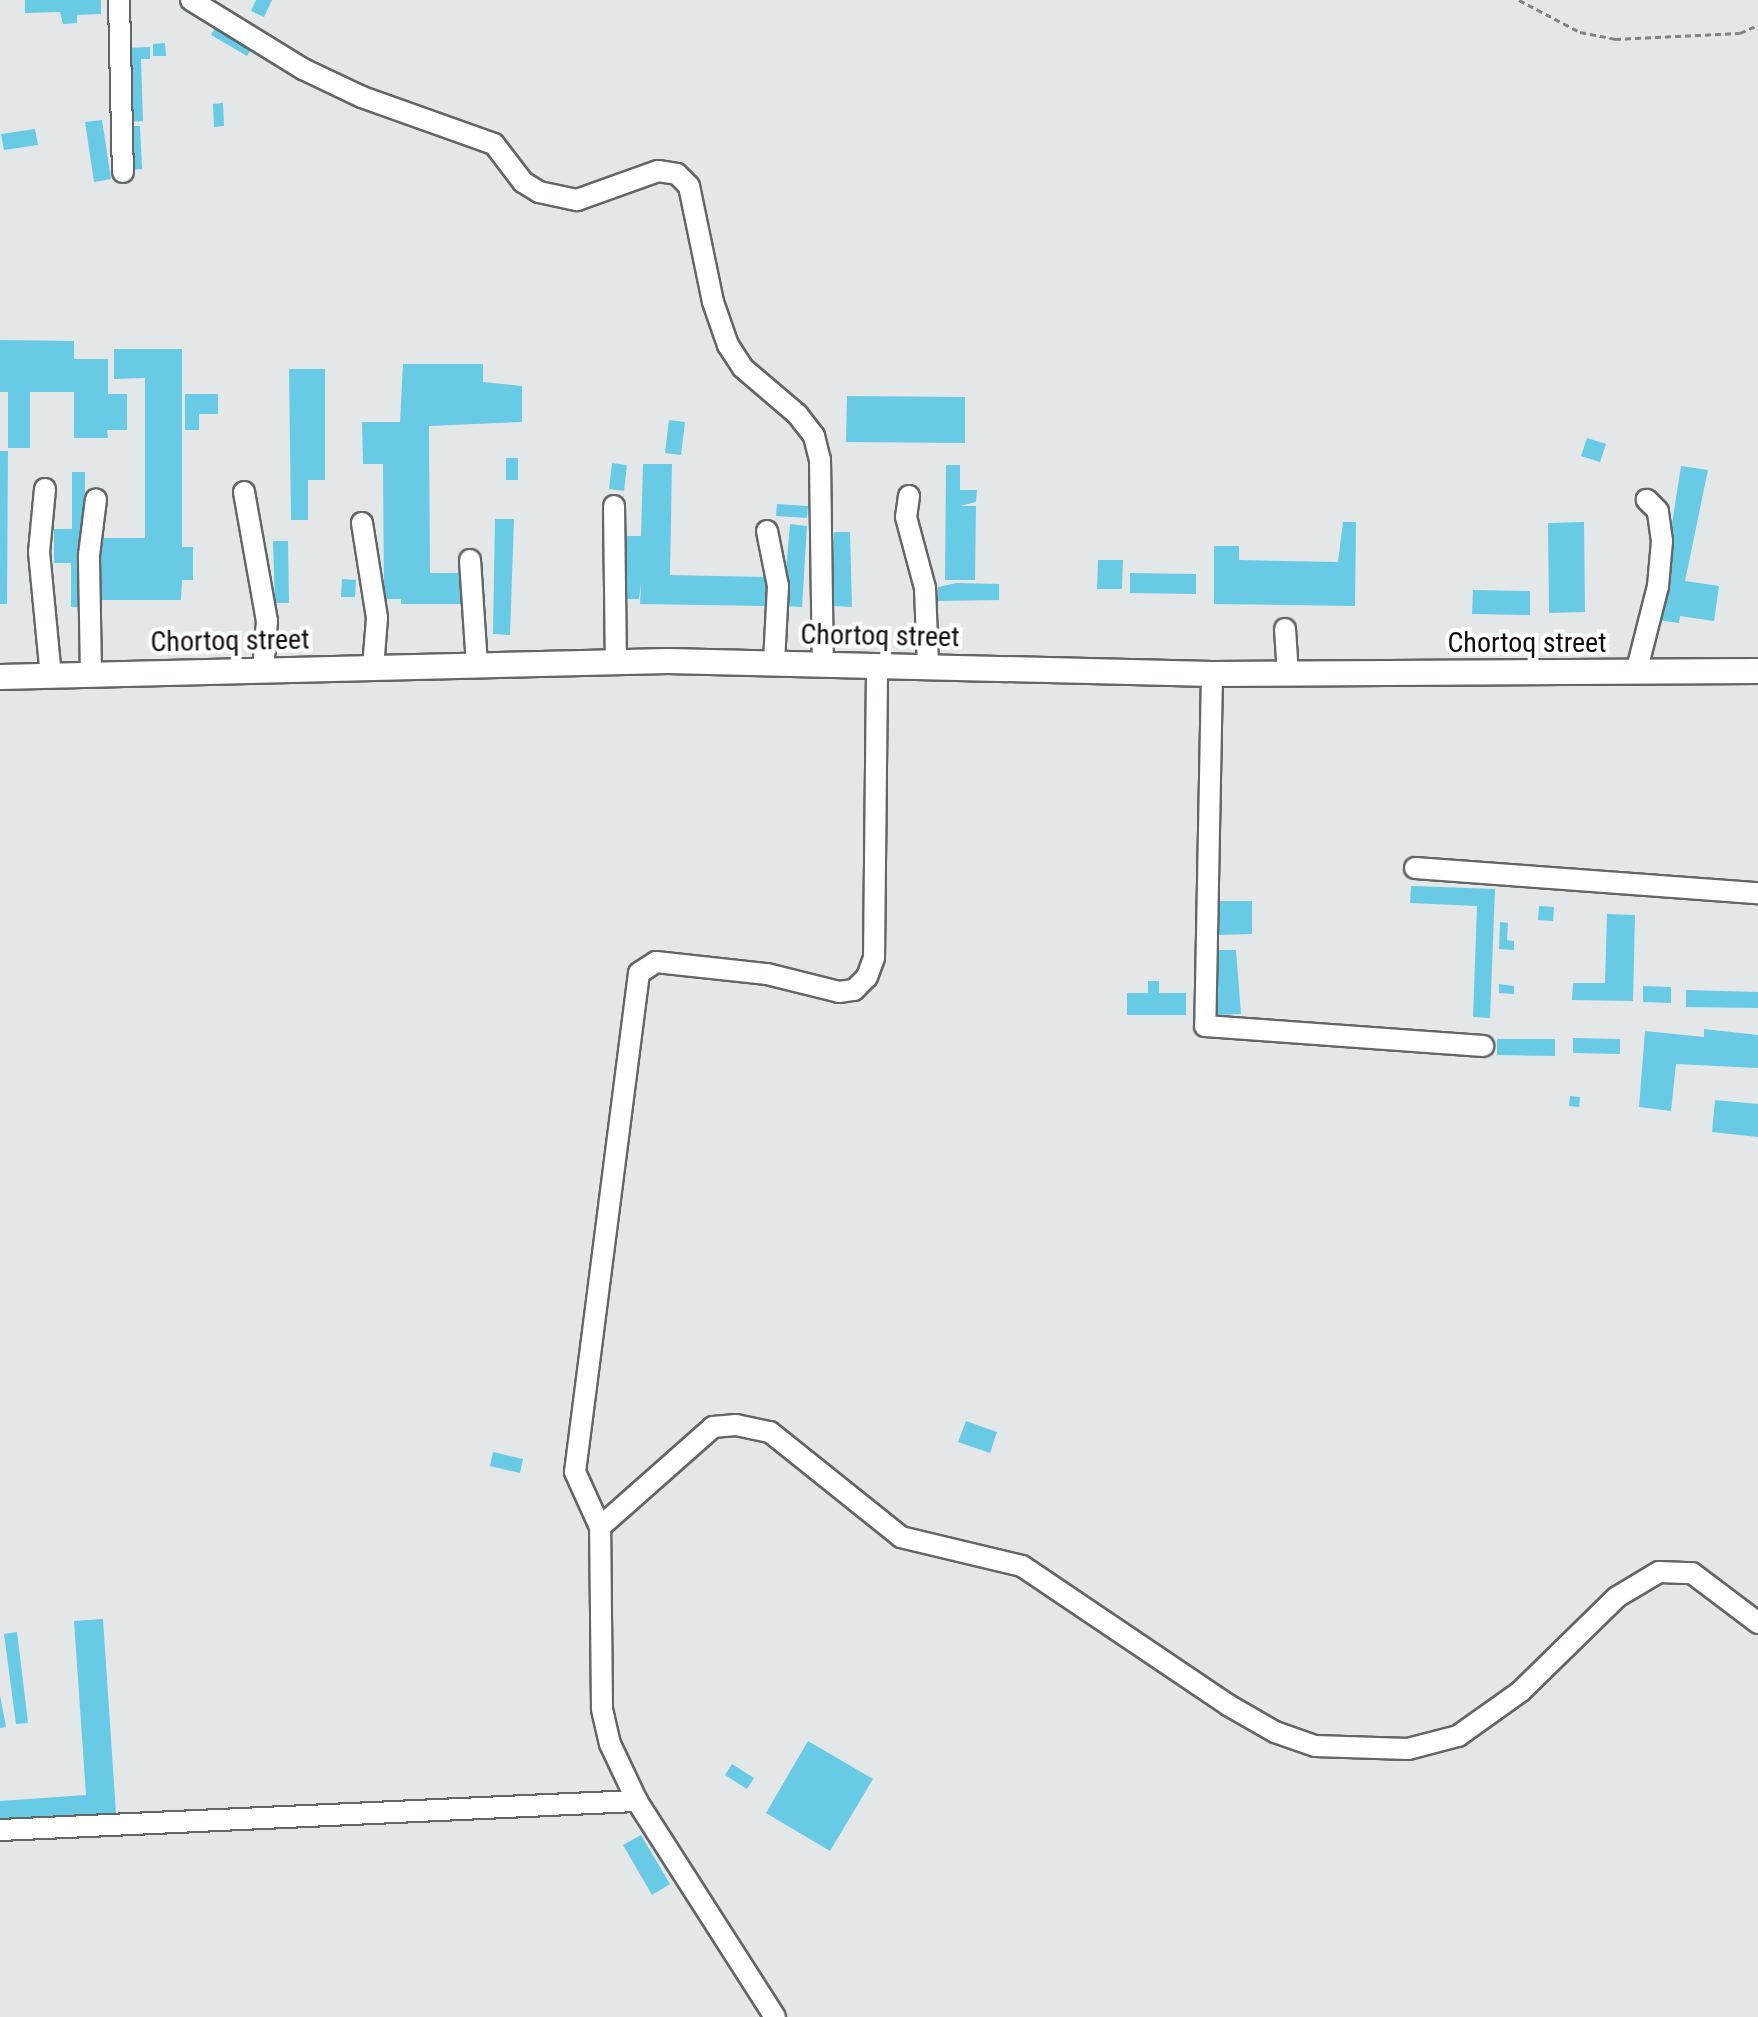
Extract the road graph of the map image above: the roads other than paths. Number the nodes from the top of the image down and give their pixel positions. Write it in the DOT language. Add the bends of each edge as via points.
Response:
graph roads {
  1 [pos="119,0"];
  2 [pos="191,0"];
  3 [pos="123,172"];
  4 [pos="45,489"];
  5 [pos="244,492"];
  6 [pos="909,496"];
  7 [pos="96,499"];
  8 [pos="1647,500"];
  9 [pos="614,506"];
  10 [pos="362,523"];
  11 [pos="767,531"];
  12 [pos="470,560"];
  13 [pos="1285,629"];
  14 [pos="616,662"];
  15 [pos="774,663"];
  16 [pos="823,664"];
  17 [pos="477,665"];
  18 [pos="877,666"];
  19 [pos="928,667"];
  20 [pos="373,668"];
  21 [pos="263,671"];
  22 [pos="1758,671"];
  23 [pos="1636,673"];
  24 [pos="1212,674"];
  25 [pos="1288,674"];
  26 [pos="91,675"];
  27 [pos="51,676"];
  28 [pos="0,677"];
  29 [pos="1415,868"];
  30 [pos="1758,893"];
  31 [pos="1483,1046"];
  32 [pos="600,1527"];
  33 [pos="1758,1623"];
  34 [pos="637,1801"];
  35 [pos="0,1830"];
  36 [pos="775,2017"];
  1 -- 3 [label="street"];
  2 -- 16 [label="street" via="303,69 362,97 494,144 523,182 539,192 577,200 658,171 677,174 689,186 713,302 728,345 743,368 814,436 820,460"];
  4 -- 27 [label="street" via="39,552"];
  5 -- 21 [label="street" via="267,621"];
  6 -- 19 [label="street" via="906,517 925,588"];
  7 -- 26 [label="street" via="89,555"];
  8 -- 23 [label="street" via="1658,511 1662,541 1658,586"];
  9 -- 14 [label="street"];
  10 -- 20 [label="street" via="377,618"];
  11 -- 15 [label="street" via="778,586"];
  12 -- 17 [label="street"];
  13 -- 25 [label="street"];
  14 -- 15 [label="main road, Chortoq street"];
  14 -- 17 [label="main road, Chortoq street"];
  15 -- 16 [label="main road, Chortoq street"];
  16 -- 18 [label="main road, Chortoq street"];
  17 -- 20 [label="main road, Chortoq street"];
  18 -- 19 [label="main road, Chortoq street"];
  18 -- 32 [label="street" via="874,958 867,977 854,990 839,992 767,974 656,962 639,973 575,1472"];
  19 -- 24 [label="main road, Chortoq street"];
  20 -- 21 [label="main road, Chortoq street"];
  21 -- 26 [label="main road, Chortoq street"];
  22 -- 23 [label="main road, Chortoq street"];
  23 -- 25 [label="main road, Chortoq street"];
  24 -- 25 [label="main road, Chortoq street"];
  24 -- 31 [label="street" via="1205,1026"];
  26 -- 27 [label="main road, Chortoq street"];
  27 -- 28 [label="main road, Chortoq street"];
  29 -- 30 [label="street"];
  32 -- 33 [label="street" via="713,1427 736,1425 770,1432 901,1537 1022,1566 1228,1705 1275,1732 1315,1746 1408,1749 1458,1736 1513,1698 1617,1597 1659,1572 1692,1573"];
  32 -- 34 [label="street" via="602,1708 610,1744"];
  34 -- 35 [label="street"];
  34 -- 36 [label="street"];
}
